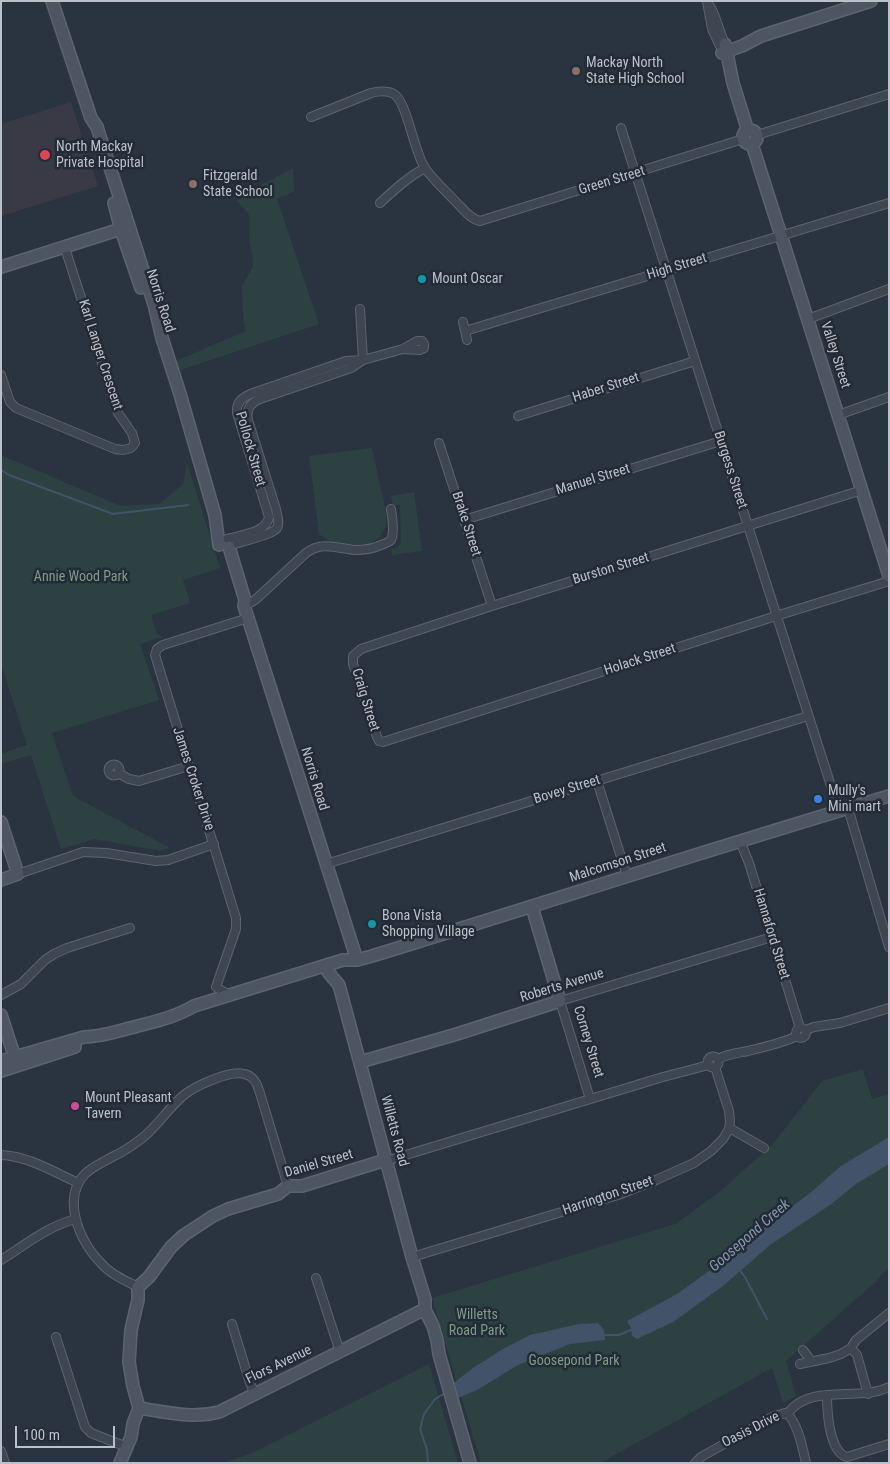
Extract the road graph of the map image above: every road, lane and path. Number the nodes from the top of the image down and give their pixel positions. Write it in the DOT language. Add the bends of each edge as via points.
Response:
graph roads {
  1 [pos="52,1"];
  2 [pos="871,1"];
  3 [pos="707,2"];
  4 [pos="723,48"];
  5 [pos="889,94"];
  6 [pos="311,117"];
  7 [pos="621,128"];
  8 [pos="750,138"];
  9 [pos="425,168"];
  10 [pos="636,174"];
  11 [pos="380,203"];
  12 [pos="889,203"];
  13 [pos="125,228"];
  14 [pos="781,235"];
  15 [pos="65,248"];
  16 [pos="1,267"];
  17 [pos="667,271"];
  18 [pos="889,289"];
  19 [pos="360,309"];
  20 [pos="808,319"];
  21 [pos="464,322"];
  22 [pos="403,349"];
  23 [pos="363,360"];
  24 [pos="695,361"];
  25 [pos="1,375"];
  26 [pos="271,391"];
  27 [pos="247,395"];
  28 [pos="889,396"];
  29 [pos="252,403"];
  30 [pos="838,415"];
  31 [pos="518,416"];
  32 [pos="244,421"];
  33 [pos="721,441"];
  34 [pos="439,442"];
  35 [pos="862,490"];
  36 [pos="270,502"];
  37 [pos="391,509"];
  38 [pos="269,519"];
  39 [pos="278,520"];
  40 [pos="464,520"];
  41 [pos="748,526"];
  42 [pos="244,538"];
  43 [pos="225,544"];
  44 [pos="885,550"];
  45 [pos="889,576"];
  46 [pos="889,581"];
  47 [pos="244,606"];
  48 [pos="492,606"];
  49 [pos="776,616"];
  50 [pos="248,618"];
  51 [pos="361,648"];
  52 [pos="808,716"];
  53 [pos="392,740"];
  54 [pos="189,766"];
  55 [pos="118,773"];
  56 [pos="597,781"];
  57 [pos="889,796"];
  58 [pos="843,810"];
  59 [pos="1,822"];
  60 [pos="740,841"];
  61 [pos="214,844"];
  62 [pos="326,864"];
  63 [pos="18,874"];
  64 [pos="627,876"];
  65 [pos="1,880"];
  66 [pos="532,907"];
  67 [pos="130,928"];
  68 [pos="772,937"];
  69 [pos="889,947"];
  70 [pos="357,960"];
  71 [pos="328,972"];
  72 [pos="1,995"];
  73 [pos="229,995"];
  74 [pos="560,1001"];
  75 [pos="889,1008"];
  76 [pos="182,1013"];
  77 [pos="1,1015"];
  78 [pos="801,1031"];
  79 [pos="3,1033"];
  80 [pos="97,1037"];
  81 [pos="30,1053"];
  82 [pos="360,1062"];
  83 [pos="9,1063"];
  84 [pos="714,1063"];
  85 [pos="590,1099"];
  86 [pos="729,1129"];
  87 [pos="764,1148"];
  88 [pos="1,1155"];
  89 [pos="386,1161"];
  90 [pos="78,1183"];
  91 [pos="288,1186"];
  92 [pos="76,1220"];
  93 [pos="412,1258"];
  94 [pos="1,1260"];
  95 [pos="316,1278"];
  96 [pos="138,1287"];
  97 [pos="422,1311"];
  98 [pos="889,1313"];
  99 [pos="232,1324"];
  100 [pos="56,1336"];
  101 [pos="851,1348"];
  102 [pos="803,1350"];
  103 [pos="340,1352"];
  104 [pos="811,1361"];
  105 [pos="800,1364"];
  106 [pos="889,1386"];
  107 [pos="255,1394"];
  108 [pos="868,1394"];
  109 [pos="827,1395"];
  110 [pos="139,1408"];
  111 [pos="788,1414"];
  112 [pos="889,1444"];
  113 [pos="127,1446"];
  114 [pos="1,1450"];
  115 [pos="5,1463"];
  116 [pos="120,1463"];
  117 [pos="470,1463"];
  118 [pos="696,1463"];
  119 [pos="806,1463"];
  1 -- 13 [label="street, Norris Road" via="91,118 90,128"];
  2 -- 4 [label="street" via="761,36 745,37"];
  3 -- 4 [label="street, Valley Street" via="716,18"];
  4 -- 8 [label="street, Valley Street" via="724,67 733,83"];
  5 -- 8 [label="street, Green Street"];
  6 -- 9 [label="street" via="379,91 395,94 404,107"];
  7 -- 10 [label="street, Burgess Street"];
  8 -- 10 [label="street, Green Street"];
  8 -- 14 [label="street, Valley Street"];
  9 -- 10 [label="street, Green Street" via="472,217 480,221"];
  9 -- 11 [label="street"];
  10 -- 17 [label="street, Burgess Street"];
  12 -- 14 [label="street, High Street"];
  13 -- 15 [label="street"];
  13 -- 43 [label="street, Norris Road"];
  14 -- 17 [label="street, High Street"];
  14 -- 20 [label="street, Valley Street"];
  15 -- 16 [label="street"];
  15 -- 25 [label="street, Karl Langer Crescent" via="118,413 135,443 131,448 115,449 16,408 10,402"];
  17 -- 21 [label="street, High Street" via="466,336"];
  17 -- 24 [label="street, Burgess Street"];
  18 -- 20 [label="street"];
  19 -- 23 [label="street"];
  20 -- 30 [label="street, Valley Street"];
  22 -- 23 [label="street, Pollock Street"];
  23 -- 26 [label="street, Pollock Street" via="354,367"];
  24 -- 31 [label="street, Haber Street"];
  24 -- 33 [label="street, Burgess Street"];
  26 -- 27 [label="street, Pollock Street"];
  26 -- 29 [label="street, Pollock Street"];
  27 -- 29 [label="street"];
  27 -- 32 [label="street, Pollock Street" via="237,407"];
  28 -- 30 [label="street"];
  29 -- 32 [label="street, Pollock Street"];
  30 -- 35 [label="street, Valley Street"];
  32 -- 36 [label="street, Pollock Street"];
  33 -- 40 [label="street, Manuel Street"];
  33 -- 41 [label="street, Burgess Street"];
  34 -- 40 [label="street, Brake Street"];
  35 -- 41 [label="street, Burston Street"];
  35 -- 44 [label="street, Valley Street"];
  36 -- 38 [label="street, Pollock Street"];
  36 -- 39 [label="street, Pollock Street"];
  37 -- 47 [label="street" via="393,532 388,542 362,550 313,548"];
  38 -- 39 [label="street"];
  38 -- 42 [label="street" via="262,528"];
  39 -- 42 [label="street" via="274,531"];
  40 -- 48 [label="street, Brake Street"];
  41 -- 48 [label="street, Burston Street"];
  41 -- 49 [label="street, Burgess Street"];
  42 -- 43 [label="street"];
  43 -- 47 [label="street, Norris Road" via="240,602"];
  44 -- 45 [label="street, Valley Street"];
  46 -- 49 [label="street, Holack Street"];
  47 -- 50 [label="street, Norris Road"];
  48 -- 51 [label="street, Burston Street"];
  49 -- 52 [label="street, Burgess Street"];
  49 -- 53 [label="street, Holack Street"];
  50 -- 54 [label="street, James Croker Drive" via="163,645 156,651 155,659"];
  50 -- 62 [label="street, Norris Road"];
  51 -- 53 [label="street, Craig Street" via="353,656 353,664 377,738 383,742"];
  52 -- 56 [label="street, Bovey Street"];
  52 -- 58 [label="street, Burgess Street"];
  54 -- 55 [label="street" via="138,781"];
  54 -- 61 [label="street, James Croker Drive"];
  56 -- 62 [label="street, Bovey Street"];
  56 -- 64 [label="street"];
  57 -- 58 [label="street, Malcomson Street"];
  58 -- 60 [label="street, Malcomson Street"];
  58 -- 69 [label="street, Burgess Street"];
  59 -- 63 [label="street"];
  60 -- 64 [label="street, Malcomson Street"];
  60 -- 68 [label="street, Hannaford Street"];
  61 -- 63 [label="street" via="156,861 84,852"];
  61 -- 73 [label="street, James Croker Drive" via="236,918 236,929 216,987"];
  62 -- 70 [label="street, Norris Road"];
  63 -- 65 [label="street"];
  64 -- 66 [label="street, Malcomson Street"];
  66 -- 70 [label="street, Malcomson Street"];
  66 -- 74 [label="street, Corney Street"];
  67 -- 72 [label="street" via="54,954 21,984"];
  68 -- 74 [label="street, Roberts Avenue"];
  68 -- 78 [label="street, Hannaford Street"];
  70 -- 71 [label="street, Malcomson Street"];
  70 -- 73 [label="street, Malcomson Street" via="343,960"];
  71 -- 76 [label="street, Malcomson Street"];
  71 -- 82 [label="street, Willetts Road" via="339,985"];
  73 -- 76 [label="street, Malcomson Street"];
  74 -- 82 [label="street, Roberts Avenue"];
  74 -- 85 [label="street, Corney Street"];
  75 -- 78 [label="street, Daniel Street"];
  76 -- 80 [label="street, Malcomson Street"];
  77 -- 79 [label="street"];
  78 -- 84 [label="street, Daniel Street" via="776,1043 722,1056"];
  79 -- 81 [label="street"];
  79 -- 83 [label="street"];
  80 -- 81 [label="street, Malcomson Street" via="84,1037"];
  80 -- 83 [label="street, Malcomson Street" via="86,1044"];
  81 -- 83 [label="street, Malcomson Street"];
  82 -- 89 [label="street, Willetts Road"];
  84 -- 85 [label="street, Daniel Street"];
  84 -- 86 [label="street" via="729,1111"];
  85 -- 89 [label="street, Daniel Street"];
  86 -- 87 [label="street"];
  86 -- 93 [label="street, Harrington Street" via="723,1139 694,1163 656,1180 618,1195"];
  88 -- 90 [label="street" via="32,1162"];
  89 -- 91 [label="street, Daniel Street" via="302,1186"];
  89 -- 93 [label="street, Willetts Road"];
  90 -- 91 [label="street" via="96,1165 148,1134 183,1096 196,1087 239,1073 249,1075 257,1086"];
  90 -- 92 [label="street" via="74,1199"];
  91 -- 96 [label="street, Daniel Street" via="278,1194 228,1209 198,1224 171,1247"];
  92 -- 94 [label="street" via="56,1226"];
  92 -- 96 [label="street" via="85,1242 99,1262"];
  93 -- 97 [label="street, Willetts Road" via="420,1285"];
  95 -- 103 [label="street"];
  96 -- 110 [label="street" via="130,1330 129,1362"];
  97 -- 103 [label="street, Flors Avenue"];
  97 -- 117 [label="street, Willetts Road" via="439,1354"];
  98 -- 101 [label="street"];
  99 -- 107 [label="street"];
  100 -- 113 [label="street" via="85,1427 91,1433"];
  101 -- 104 [label="street" via="835,1357"];
  101 -- 108 [label="street" via="857,1355"];
  102 -- 104 [label="street"];
  103 -- 107 [label="street, Flors Avenue"];
  104 -- 105 [label="street"];
  106 -- 108 [label="street"];
  107 -- 110 [label="street, Flors Avenue" via="208,1415"];
  108 -- 109 [label="street"];
  109 -- 111 [label="street" via="810,1398"];
  109 -- 112 [label="street" via="830,1428 841,1455 846,1457"];
  110 -- 113 [label="street"];
  111 -- 118 [label="street, Oasis Drive" via="772,1418 701,1457"];
  111 -- 119 [label="street, Oasis Drive" via="794,1422"];
  113 -- 116 [label="street"];
  114 -- 115 [label="street"];
}
